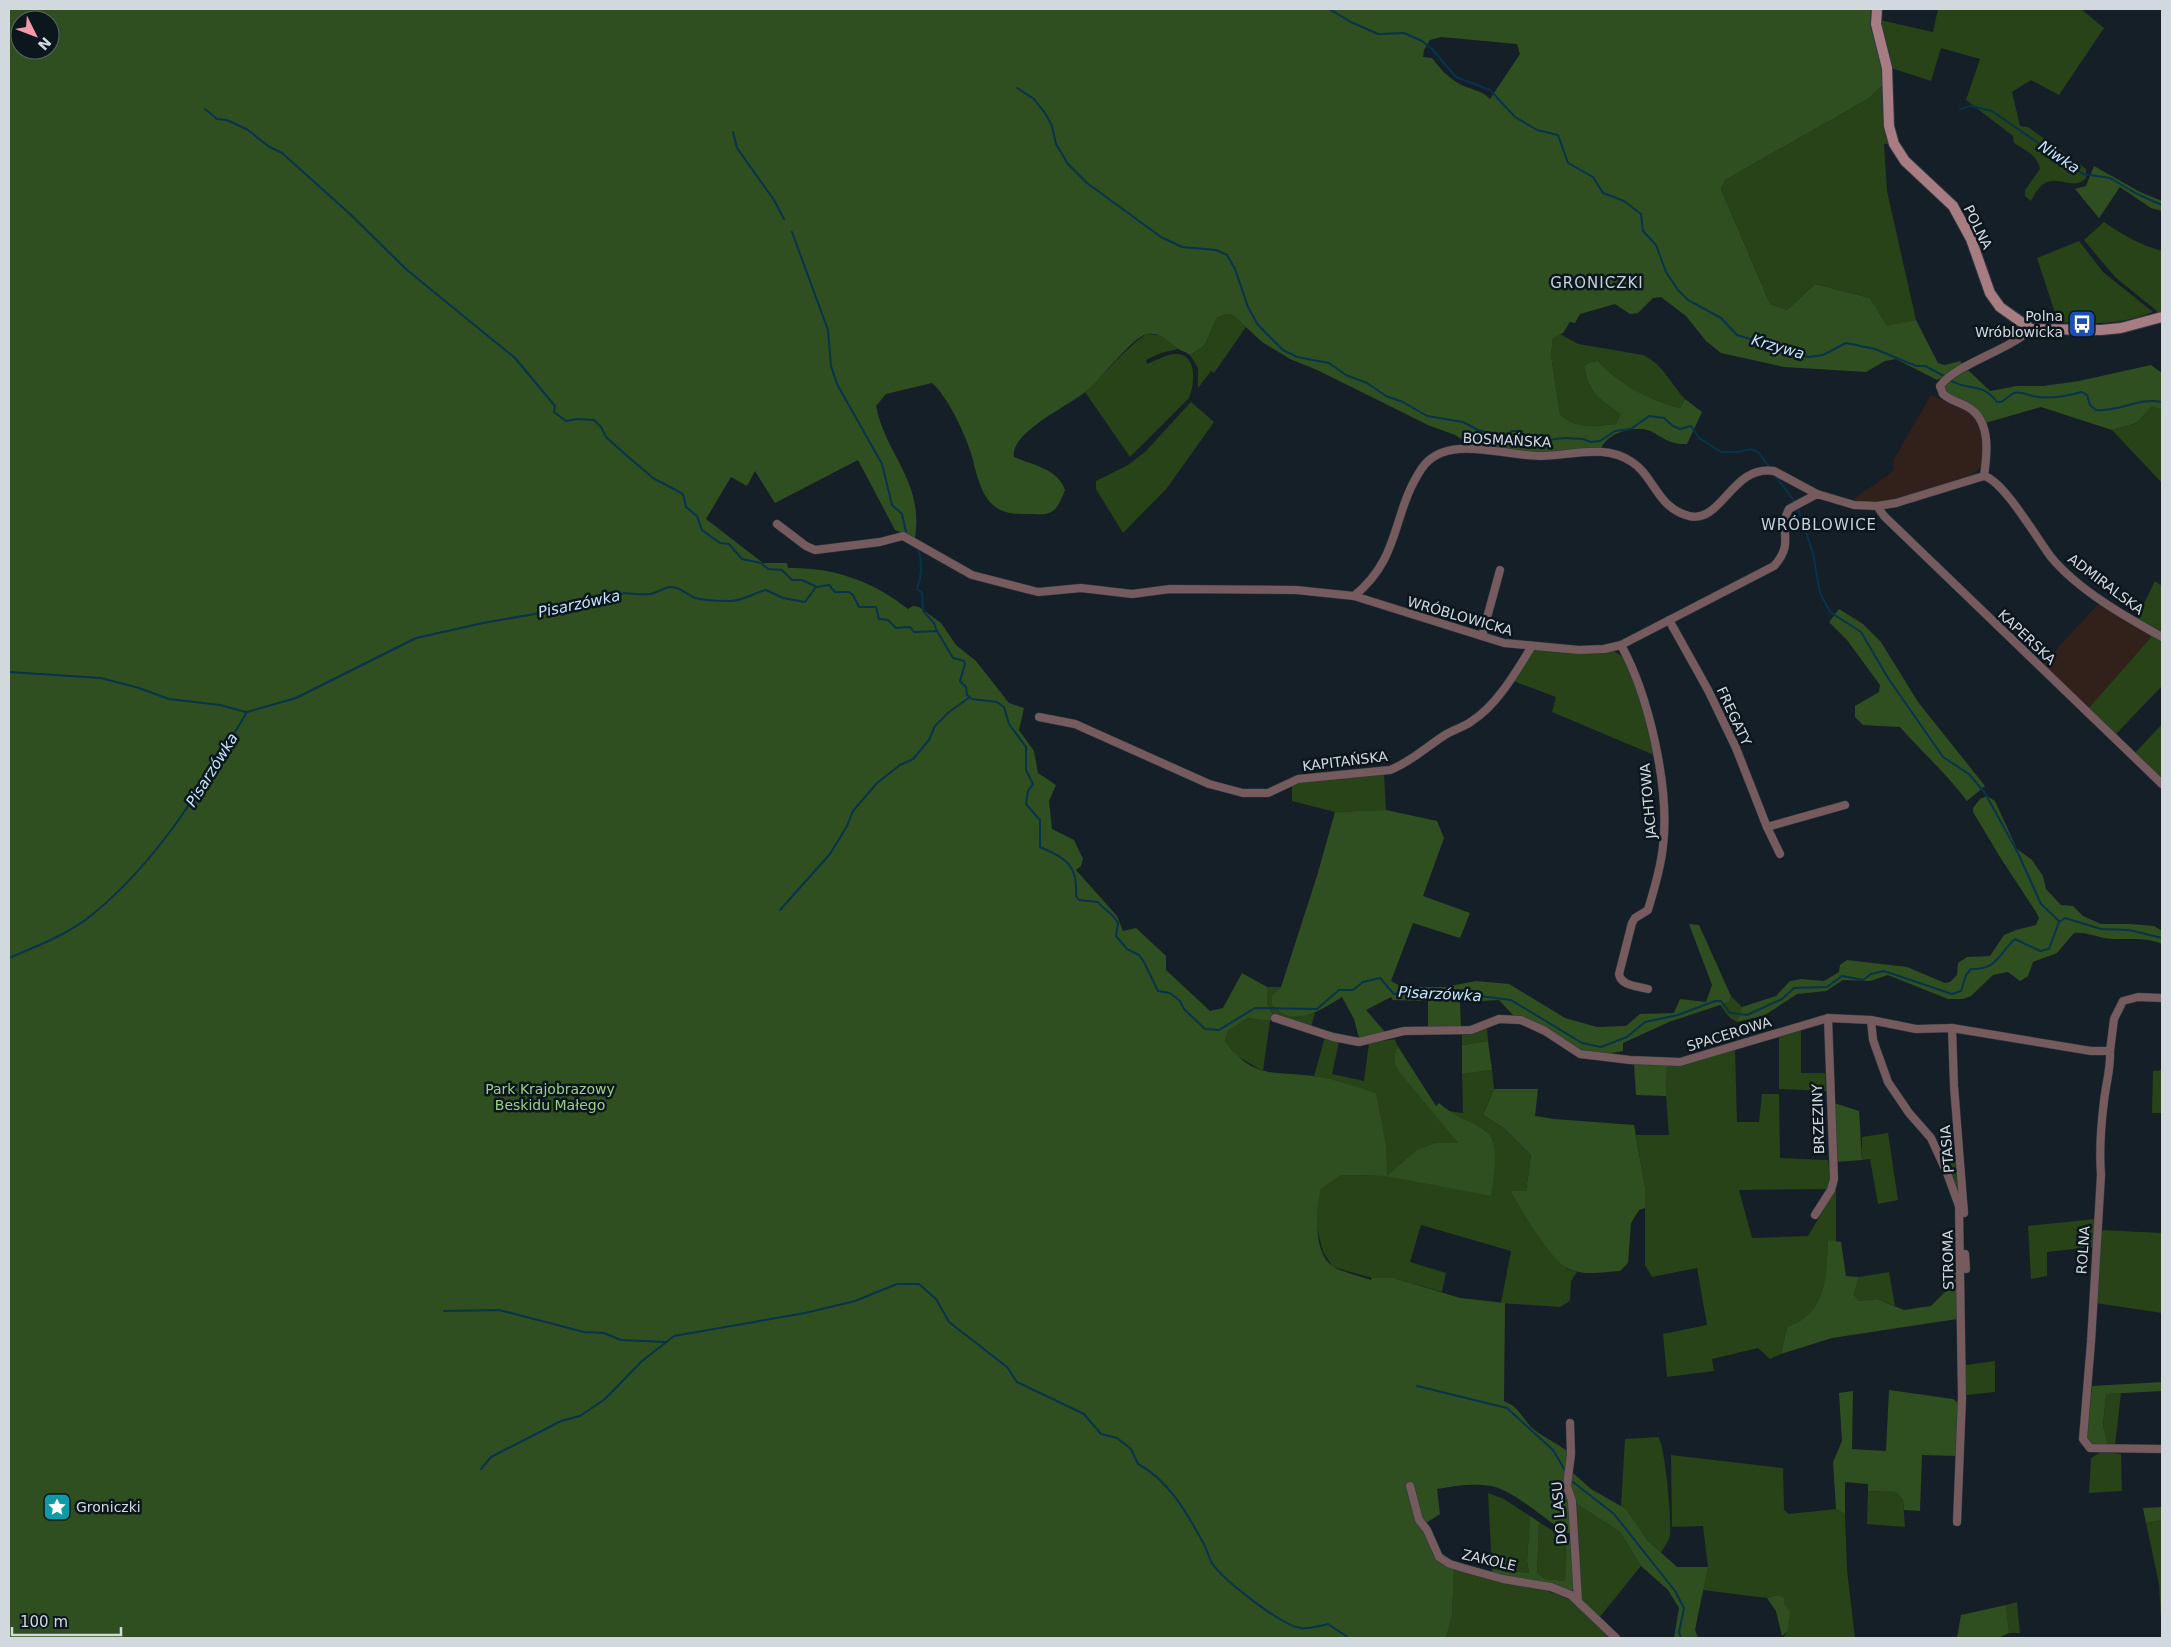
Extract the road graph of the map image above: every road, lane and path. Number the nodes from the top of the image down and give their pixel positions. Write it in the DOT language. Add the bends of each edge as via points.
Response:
graph roads {
  1 [pos="1877,9"];
  2 [pos="2162,317"];
  3 [pos="2031,329"];
  4 [pos="1984,476"];
  5 [pos="1817,494"];
  6 [pos="1877,506"];
  7 [pos="776,524"];
  8 [pos="1500,570"];
  9 [pos="1354,596"];
  10 [pos="1669,620"];
  11 [pos="1482,636"];
  12 [pos="2162,637"];
  13 [pos="1621,645"];
  14 [pos="1532,646"];
  15 [pos="1039,717"];
  16 [pos="2162,784"];
  17 [pos="1845,805"];
  18 [pos="1767,827"];
  19 [pos="1780,854"];
  20 [pos="1648,989"];
  21 [pos="2162,998"];
  22 [pos="1275,1018"];
  23 [pos="1828,1018"];
  24 [pos="1871,1020"];
  25 [pos="1952,1028"];
  26 [pos="2110,1051"];
  27 [pos="1815,1214"];
  28 [pos="1966,1269"];
  29 [pos="1570,1423"];
  30 [pos="2162,1449"];
  31 [pos="1410,1486"];
  32 [pos="1957,1522"];
  33 [pos="1578,1601"];
  34 [pos="1616,1638"];
  1 -- 3 [label="street, POLNA" via="1876,24 1888,68 1888,126 1894,144 1905,161 1942,194 1956,212 1971,239 1995,301 2007,314"];
  2 -- 3 [label="street" via="2101,330"];
  3 -- 4 [label="street" via="2022,338 1954,374 1944,381 1940,389 1943,394 1973,410 1982,423 1986,448"];
  4 -- 6 [label="street"];
  4 -- 12 [label="street, ADMIRALSKA" via="1999,485 2040,543 2063,569 2118,611"];
  5 -- 6 [label="street" via="1854,505"];
  5 -- 9 [label="street, BOSMAŃSKA" via="1770,471 1742,479 1708,514 1690,516 1661,498 1632,462 1599,452 1539,456 1468,448 1446,452 1433,456 1412,483 1380,569"];
  5 -- 10 [label="street, WRÓBLOWICKA" via="1792,506 1785,519 1785,551 1774,566"];
  6 -- 16 [label="street, KAPERSKA"];
  7 -- 9 [label="street, WRÓBLOWICKA" via="815,550 903,536 972,575 1038,592 1082,588 1132,594 1170,589 1224,588"];
  8 -- 11 [label="street"];
  9 -- 11 [label="street, WRÓBLOWICKA"];
  10 -- 13 [label="street, WRÓBLOWICKA"];
  10 -- 18 [label="street, FREGATY" via="1736,748"];
  11 -- 14 [label="street, WRÓBLOWICKA" via="1504,643"];
  13 -- 14 [label="street, WRÓBLOWICKA" via="1580,650"];
  13 -- 20 [label="street, JACHTOWA" via="1634,670 1650,722 1661,779 1664,824 1659,870 1648,910 1632,923 1619,974 1624,983"];
  14 -- 15 [label="street, KAPITAŃSKA" via="1482,713 1402,765 1390,770 1298,779 1268,793 1208,784 1098,733 1075,724"];
  17 -- 18 [label="street"];
  18 -- 19 [label="street, FREGATY"];
  21 -- 26 [label="street" via="2138,997 2123,1002 2114,1019"];
  22 -- 23 [label="street, SPACEROWA" via="1359,1042 1404,1031 1471,1030 1499,1019 1521,1020 1587,1057 1680,1062"];
  23 -- 24 [label="street, SPACEROWA"];
  23 -- 27 [label="street, BRZEZINY" via="1834,1178 1831,1190"];
  24 -- 25 [label="street, SPACEROWA" via="1916,1029"];
  24 -- 32 [label="street, STROMA" via="1873,1040 1888,1082 1931,1138 1959,1206 1962,1398"];
  25 -- 26 [label="street, SPACEROWA" via="2091,1051"];
  25 -- 28 [label="street, PTASIA"];
  26 -- 30 [label="street, ROLNA" via="2111,1069 2104,1098 2083,1438 2090,1448"];
  29 -- 33 [label="street, DO LASU" via="1567,1486 1572,1501"];
  31 -- 33 [label="street, ZAKOLE" via="1418,1520 1427,1530 1439,1557 1463,1568 1551,1587"];
  33 -- 34 [label="street, ZAKOLE"];
}
